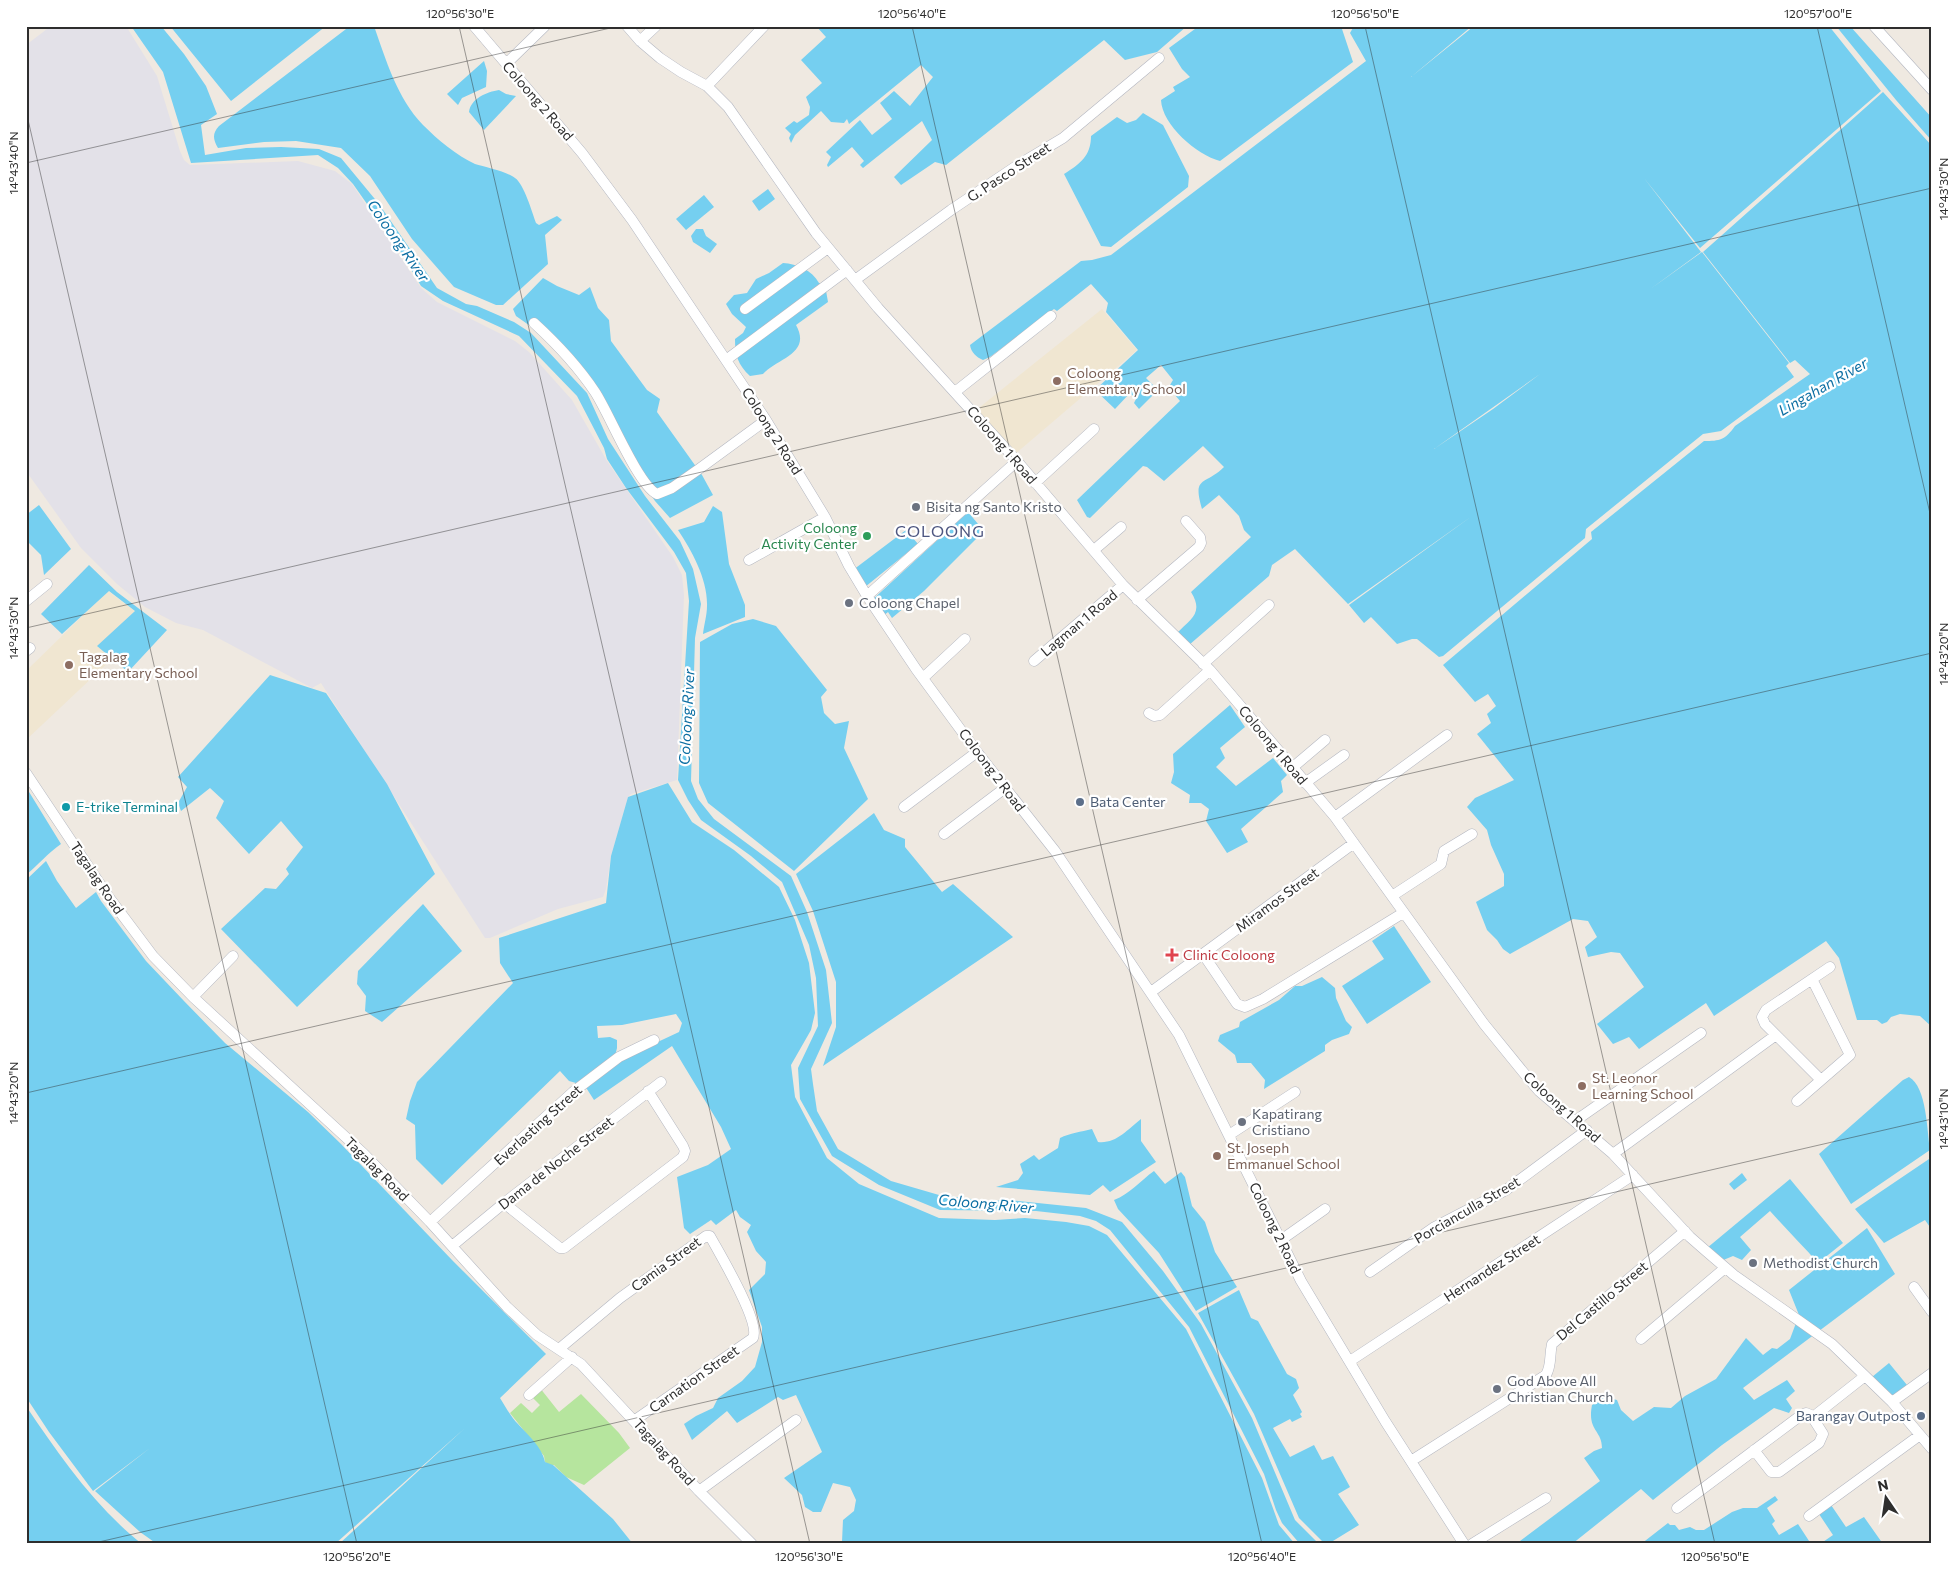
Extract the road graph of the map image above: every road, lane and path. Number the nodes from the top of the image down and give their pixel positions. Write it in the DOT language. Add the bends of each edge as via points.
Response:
graph roads {
  1 [pos="474,26"];
  2 [pos="545,26"];
  3 [pos="627,26"];
  4 [pos="656,26"];
  5 [pos="764,26"];
  6 [pos="1874,26"];
  7 [pos="640,41"];
  8 [pos="1159,58"];
  9 [pos="506,64"];
  10 [pos="707,86"];
  11 [pos="1932,90"];
  12 [pos="828,248"];
  13 [pos="847,270"];
  14 [pos="855,280"];
  15 [pos="745,309"];
  16 [pos="1051,316"];
  17 [pos="534,323"];
  18 [pos="726,360"];
  19 [pos="955,392"];
  20 [pos="766,420"];
  21 [pos="1094,429"];
  22 [pos="1017,461"];
  23 [pos="1035,483"];
  24 [pos="825,517"];
  25 [pos="1186,520"];
  26 [pos="1121,527"];
  27 [pos="1094,550"];
  28 [pos="749,560"];
  29 [pos="47,584"];
  30 [pos="1123,586"];
  31 [pos="867,596"];
  32 [pos="1137,600"];
  33 [pos="26,601"];
  34 [pos="1269,605"];
  35 [pos="966,640"];
  36 [pos="1034,661"];
  37 [pos="1206,667"];
  38 [pos="923,678"];
  39 [pos="1149,713"];
  40 [pos="1446,735"];
  41 [pos="1325,740"];
  42 [pos="977,752"];
  43 [pos="1344,755"];
  44 [pos="1292,768"];
  45 [pos="26,773"];
  46 [pos="1304,783"];
  47 [pos="1005,788"];
  48 [pos="904,808"];
  49 [pos="1335,817"];
  50 [pos="944,834"];
  51 [pos="1472,834"];
  52 [pos="1354,843"];
  53 [pos="1392,896"];
  54 [pos="1403,913"];
  55 [pos="1203,954"];
  56 [pos="233,956"];
  57 [pos="1830,967"];
  58 [pos="1812,979"];
  59 [pos="1151,992"];
  60 [pos="193,997"];
  61 [pos="1701,1033"];
  62 [pos="1776,1035"];
  63 [pos="654,1040"];
  64 [pos="1821,1080"];
  65 [pos="661,1082"];
  66 [pos="648,1090"];
  67 [pos="1295,1092"];
  68 [pos="1797,1102"];
  69 [pos="1575,1121"];
  70 [pos="1587,1130"];
  71 [pos="1229,1135"];
  72 [pos="1613,1154"];
  73 [pos="1633,1175"];
  74 [pos="504,1203"];
  75 [pos="1325,1209"];
  76 [pos="430,1222"];
  77 [pos="1685,1231"];
  78 [pos="1281,1240"];
  79 [pos="452,1246"];
  80 [pos="1725,1268"];
  81 [pos="1370,1272"];
  82 [pos="1914,1287"];
  83 [pos="1932,1312"];
  84 [pos="753,1338"];
  85 [pos="1641,1340"];
  86 [pos="559,1349"];
  87 [pos="572,1357"];
  88 [pos="1350,1361"];
  89 [pos="1932,1373"];
  90 [pos="1865,1376"];
  91 [pos="528,1395"];
  92 [pos="1892,1402"];
  93 [pos="1813,1417"];
  94 [pos="635,1420"];
  95 [pos="796,1420"];
  96 [pos="1920,1435"];
  97 [pos="1932,1449"];
  98 [pos="1754,1450"];
  99 [pos="1412,1462"];
  100 [pos="699,1491"];
  101 [pos="1546,1498"];
  102 [pos="1677,1508"];
  103 [pos="1809,1516"];
  104 [pos="752,1544"];
  105 [pos="1464,1544"];
  106 [pos="1472,1544"];
  1 -- 9 [label="street, Coloong 2 Road"];
  2 -- 9 [label="street"];
  3 -- 7 [label="street, Coloong 1 Road"];
  4 -- 7 [label="street"];
  5 -- 10 [label="street"];
  6 -- 11 [label="street"];
  7 -- 10 [label="street, Coloong 1 Road" via="681,72"];
  8 -- 14 [label="street, G. Pasco Street" via="1063,138 951,210"];
  9 -- 18 [label="street, Coloong 2 Road" via="582,153 632,220"];
  10 -- 12 [label="street, Coloong 1 Road" via="728,107"];
  12 -- 13 [label="street, Coloong 1 Road"];
  12 -- 15 [label="street"];
  13 -- 14 [label="street, Coloong 1 Road"];
  13 -- 18 [label="street"];
  14 -- 19 [label="street, Coloong 1 Road"];
  16 -- 19 [label="street"];
  17 -- 20 [label="street" via="558,345 597,394 623,446 647,485 657,494 699,470"];
  18 -- 20 [label="street, Coloong 2 Road"];
  19 -- 22 [label="street, Coloong 1 Road"];
  20 -- 24 [label="street, Coloong 2 Road"];
  21 -- 23 [label="street"];
  22 -- 23 [label="street, Coloong 1 Road"];
  22 -- 31 [label="street"];
  23 -- 27 [label="street, Coloong 1 Road"];
  24 -- 28 [label="street"];
  24 -- 31 [label="street, Coloong 2 Road"];
  25 -- 32 [label="street" via="1200,537 1199,547"];
  26 -- 27 [label="street"];
  27 -- 30 [label="street, Coloong 1 Road"];
  29 -- 33 [label="street"];
  30 -- 32 [label="street, Coloong 1 Road"];
  30 -- 36 [label="street, Lagman 1 Road"];
  31 -- 38 [label="street, Coloong 2 Road"];
  32 -- 37 [label="street, Coloong 1 Road"];
  34 -- 37 [label="street"];
  35 -- 38 [label="street"];
  37 -- 39 [label="street" via="1160,715"];
  37 -- 44 [label="street, Coloong 1 Road"];
  38 -- 42 [label="street, Coloong 2 Road"];
  40 -- 49 [label="street"];
  41 -- 44 [label="street"];
  42 -- 47 [label="street, Coloong 2 Road"];
  42 -- 48 [label="street"];
  43 -- 46 [label="street"];
  44 -- 46 [label="street, Coloong 1 Road"];
  45 -- 60 [label="street, Tagalag Road" via="128,924 153,956"];
  46 -- 49 [label="street, Coloong 1 Road"];
  47 -- 50 [label="street"];
  47 -- 59 [label="street, Coloong 2 Road" via="1054,851"];
  49 -- 52 [label="street, Coloong 1 Road"];
  51 -- 53 [label="street" via="1444,851 1440,864"];
  52 -- 53 [label="street, Coloong 1 Road"];
  52 -- 55 [label="street, Miramos Street"];
  53 -- 54 [label="street, Coloong 1 Road"];
  54 -- 55 [label="street" via="1245,1007 1237,1004"];
  54 -- 69 [label="street, Coloong 1 Road" via="1528,1078"];
  55 -- 59 [label="street, Miramos Street"];
  56 -- 60 [label="street"];
  57 -- 58 [label="street"];
  58 -- 62 [label="street" via="1763,1012 1763,1020"];
  58 -- 64 [label="street" via="1850,1054"];
  59 -- 71 [label="street, Coloong 2 Road" via="1179,1035"];
  60 -- 76 [label="street, Tagalag Road" via="364,1154"];
  61 -- 69 [label="street"];
  62 -- 64 [label="street"];
  62 -- 72 [label="street"];
  63 -- 76 [label="street, Everlasting Street" via="619,1057 573,1092"];
  64 -- 68 [label="street"];
  65 -- 66 [label="street, Dama de Noche Street"];
  66 -- 74 [label="street, Dama de Noche Street"];
  66 -- 74 [label="street" via="683,1146 683,1157 564,1248"];
  67 -- 71 [label="street"];
  69 -- 70 [label="street, Coloong 1 Road"];
  70 -- 72 [label="street, Coloong 1 Road"];
  70 -- 81 [label="street, Porcianculla Street" via="1506,1190 1433,1228"];
  71 -- 78 [label="street, Coloong 2 Road"];
  72 -- 73 [label="street, Coloong 1 Road"];
  73 -- 77 [label="street, Coloong 1 Road"];
  73 -- 88 [label="street, Hernandez Street"];
  74 -- 79 [label="street, Dama de Noche Street"];
  75 -- 78 [label="street"];
  76 -- 79 [label="street, Tagalag Road"];
  77 -- 80 [label="street, Coloong 1 Road"];
  77 -- 99 [label="street, Del Castillo Street" via="1552,1344 1549,1355 1551,1367 1546,1375"];
  78 -- 88 [label="street, Coloong 2 Road" via="1301,1281"];
  79 -- 86 [label="street, Tagalag Road" via="507,1307"];
  80 -- 85 [label="street"];
  80 -- 90 [label="street, Coloong 1 Road" via="1832,1344"];
  82 -- 83 [label="street"];
  84 -- 86 [label="street, Camia Street" via="755,1330 746,1304 708,1235 620,1298"];
  84 -- 94 [label="street, Carnation Street"];
  86 -- 87 [label="street, Tagalag Road"];
  87 -- 91 [label="street"];
  87 -- 94 [label="street, Tagalag Road"];
  88 -- 99 [label="street, Coloong 2 Road"];
  89 -- 92 [label="street"];
  90 -- 92 [label="street, Coloong 1 Road"];
  90 -- 93 [label="street"];
  92 -- 96 [label="street, Coloong 1 Road"];
  93 -- 98 [label="street" via="1803,1414"];
  93 -- 98 [label="street" via="1822,1431 1822,1441 1782,1471 1771,1472"];
  94 -- 100 [label="street, Tagalag Road"];
  95 -- 100 [label="street"];
  96 -- 97 [label="street, Coloong 1 Road"];
  96 -- 103 [label="street"];
  98 -- 102 [label="street"];
  99 -- 105 [label="street, Coloong 2 Road"];
  100 -- 104 [label="street, Tagalag Road"];
  101 -- 106 [label="street"];
}
